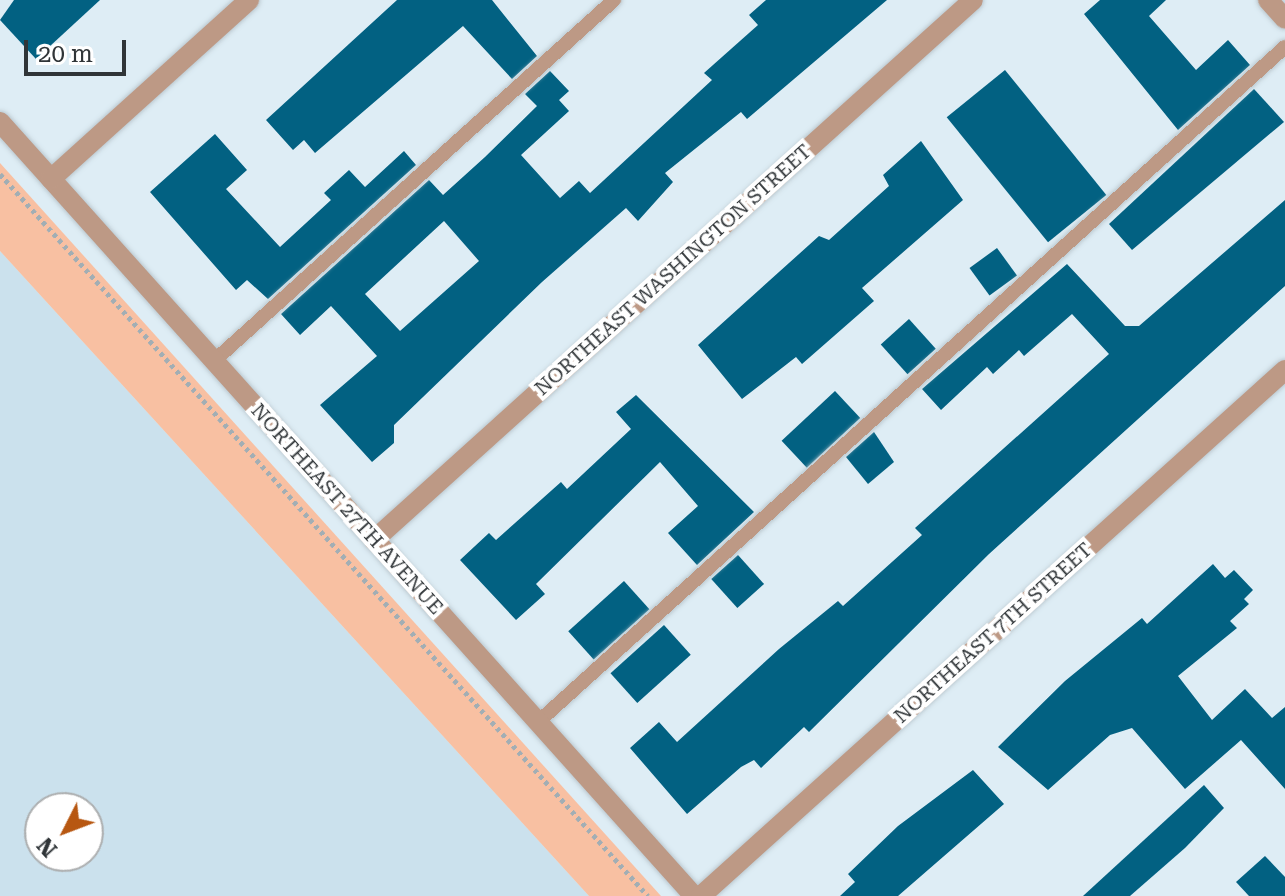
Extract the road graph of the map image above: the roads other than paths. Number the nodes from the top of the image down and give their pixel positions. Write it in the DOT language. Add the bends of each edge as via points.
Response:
graph roads {
  1 [pos="249,0"];
  2 [pos="614,0"];
  3 [pos="973,0"];
  4 [pos="1268,0"];
  5 [pos="1285,19"];
  6 [pos="1285,47"];
  7 [pos="0,122"];
  8 [pos="51,179"];
  9 [pos="214,361"];
  10 [pos="1285,370"];
  11 [pos="374,540"];
  12 [pos="537,723"];
  13 [pos="694,896"];
  14 [pos="701,896"];
  1 -- 8 [label="street"];
  2 -- 9 [label="lane"];
  3 -- 11 [label="street, NORTHEAST WASHINGTON STREET"];
  4 -- 5 [label="street"];
  6 -- 12 [label="lane"];
  7 -- 8 [label="street, NORTHEAST 27TH AVENUE"];
  8 -- 9 [label="street, NORTHEAST 27TH AVENUE"];
  9 -- 11 [label="street, NORTHEAST 27TH AVENUE"];
  10 -- 14 [label="street, NORTHEAST 7TH STREET"];
  11 -- 12 [label="street, NORTHEAST 27TH AVENUE"];
  12 -- 13 [label="street, NORTHEAST 27TH AVENUE"];
}
